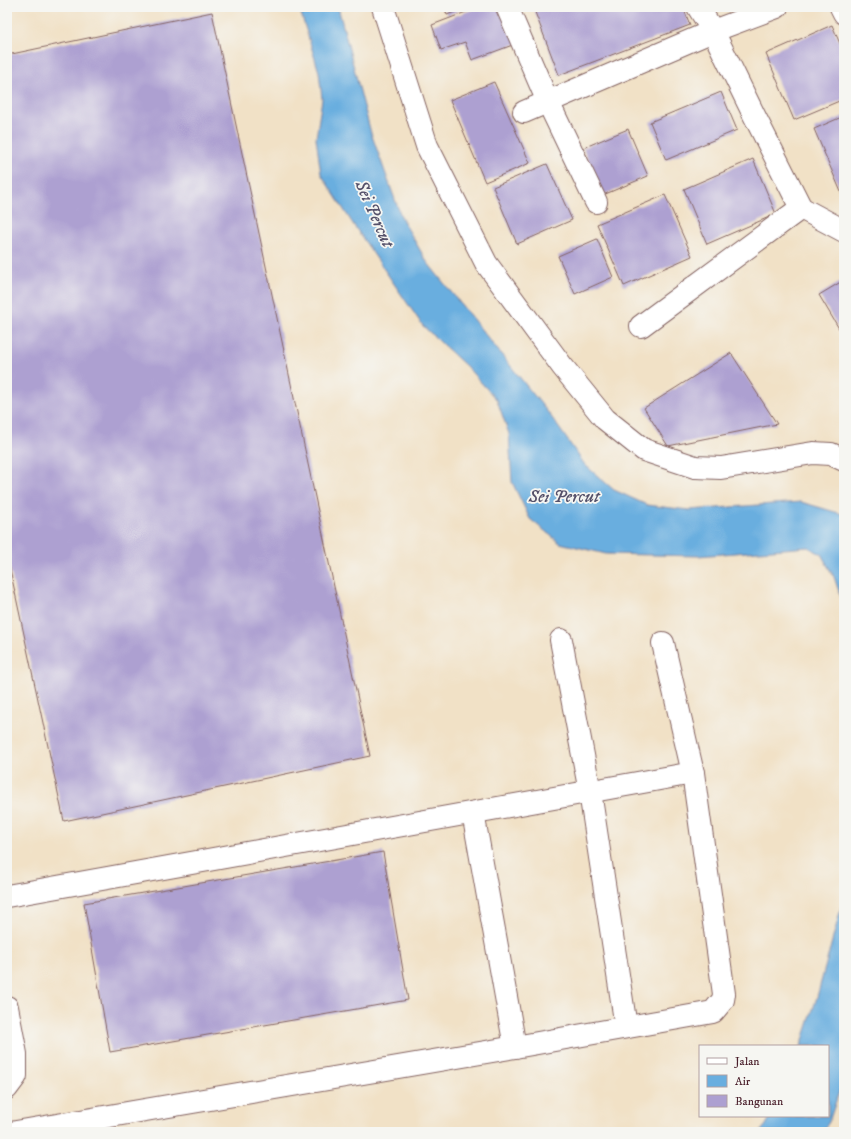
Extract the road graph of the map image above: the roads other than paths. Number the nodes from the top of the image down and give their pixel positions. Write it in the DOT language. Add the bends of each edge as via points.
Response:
graph roads {
  1 [pos="383,7"];
  2 [pos="507,7"];
  3 [pos="698,7"];
  4 [pos="777,7"];
  5 [pos="841,7"];
  6 [pos="844,13"];
  7 [pos="713,31"];
  8 [pos="548,102"];
  9 [pos="524,112"];
  10 [pos="596,202"];
  11 [pos="801,208"];
  12 [pos="844,230"];
  13 [pos="641,326"];
  14 [pos="844,460"];
  15 [pos="561,640"];
  16 [pos="663,642"];
  17 [pos="693,773"];
  18 [pos="590,792"];
  19 [pos="473,813"];
  20 [pos="7,896"];
  21 [pos="7,1007"];
  22 [pos="626,1027"];
  23 [pos="515,1047"];
  24 [pos="7,1088"];
  25 [pos="16,1132"];
  1 -- 14 [label="street" via="427,146 486,263 605,420 644,450 695,467 721,468 813,452 831,454"];
  2 -- 8 [label="street"];
  3 -- 7 [label="street"];
  4 -- 7 [label="street"];
  5 -- 6 [label="street"];
  7 -- 8 [label="street"];
  7 -- 11 [label="street"];
  8 -- 9 [label="street"];
  8 -- 10 [label="street"];
  11 -- 12 [label="street"];
  11 -- 13 [label="street"];
  15 -- 18 [label="street"];
  16 -- 17 [label="street"];
  17 -- 18 [label="street"];
  17 -- 22 [label="street" via="724,1000 713,1012"];
  18 -- 19 [label="street"];
  18 -- 22 [label="street"];
  19 -- 20 [label="street"];
  19 -- 23 [label="street"];
  21 -- 24 [label="street" via="16,1054 16,1076"];
  22 -- 23 [label="street"];
  23 -- 25 [label="street"];
}
